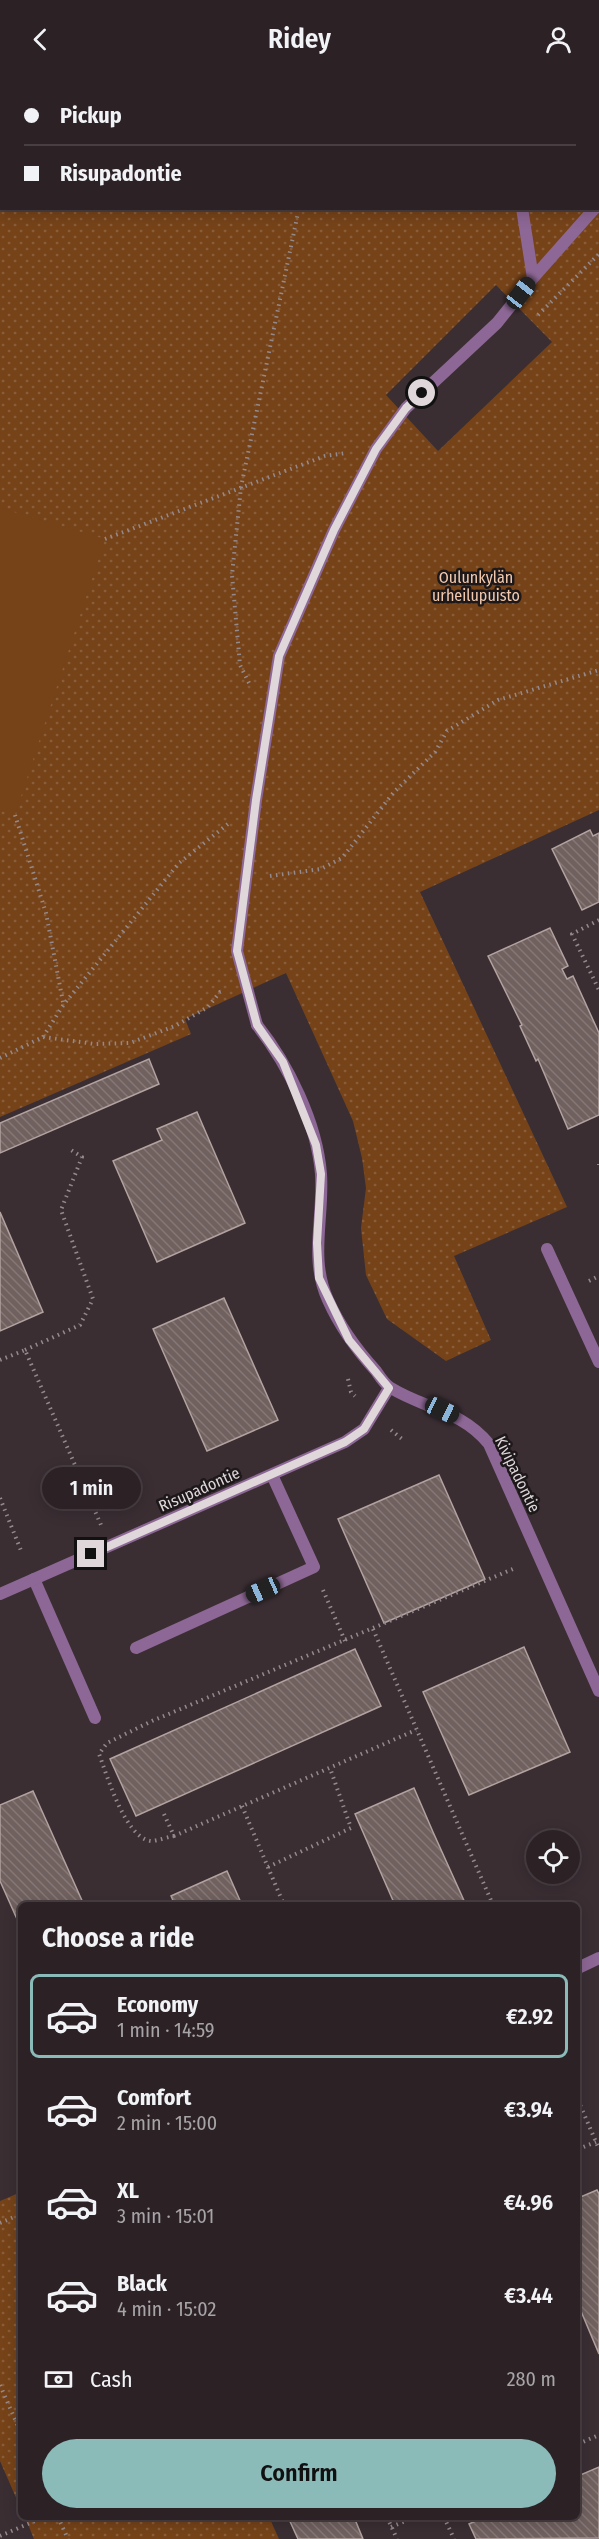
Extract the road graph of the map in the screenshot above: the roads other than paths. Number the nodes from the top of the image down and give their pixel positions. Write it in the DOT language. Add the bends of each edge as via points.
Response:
graph roads {
  1 [pos="522,210"];
  2 [pos="593,210"];
  3 [pos="533,278"];
  4 [pos="547,1249"];
  5 [pos="599,1362"];
  6 [pos="389,1388"];
  7 [pos="272,1475"];
  8 [pos="34,1579"];
  9 [pos="0,1594"];
  10 [pos="136,1648"];
  11 [pos="599,1691"];
  12 [pos="95,1718"];
  13 [pos="599,1958"];
  14 [pos="580,1967"];
  1 -- 3 [label="street"];
  2 -- 3 [label="street, Kivipadontie"];
  3 -- 6 [label="street, Kivipadontie" via="497,323 406,408 376,449 334,530 279,656 246,876 237,951 257,1025 283,1062 316,1145 321,1174 319,1278 349,1340"];
  4 -- 5 [label="street"];
  6 -- 7 [label="street, Risupadontie" via="364,1429 345,1442"];
  6 -- 11 [label="street, Kivipadontie" via="456,1416 489,1444"];
  7 -- 8 [label="street, Risupadontie"];
  7 -- 10 [label="street" via="314,1567"];
  8 -- 9 [label="street, Risupadontie"];
  8 -- 12 [label="street"];
  13 -- 14 [label="street"];
}
